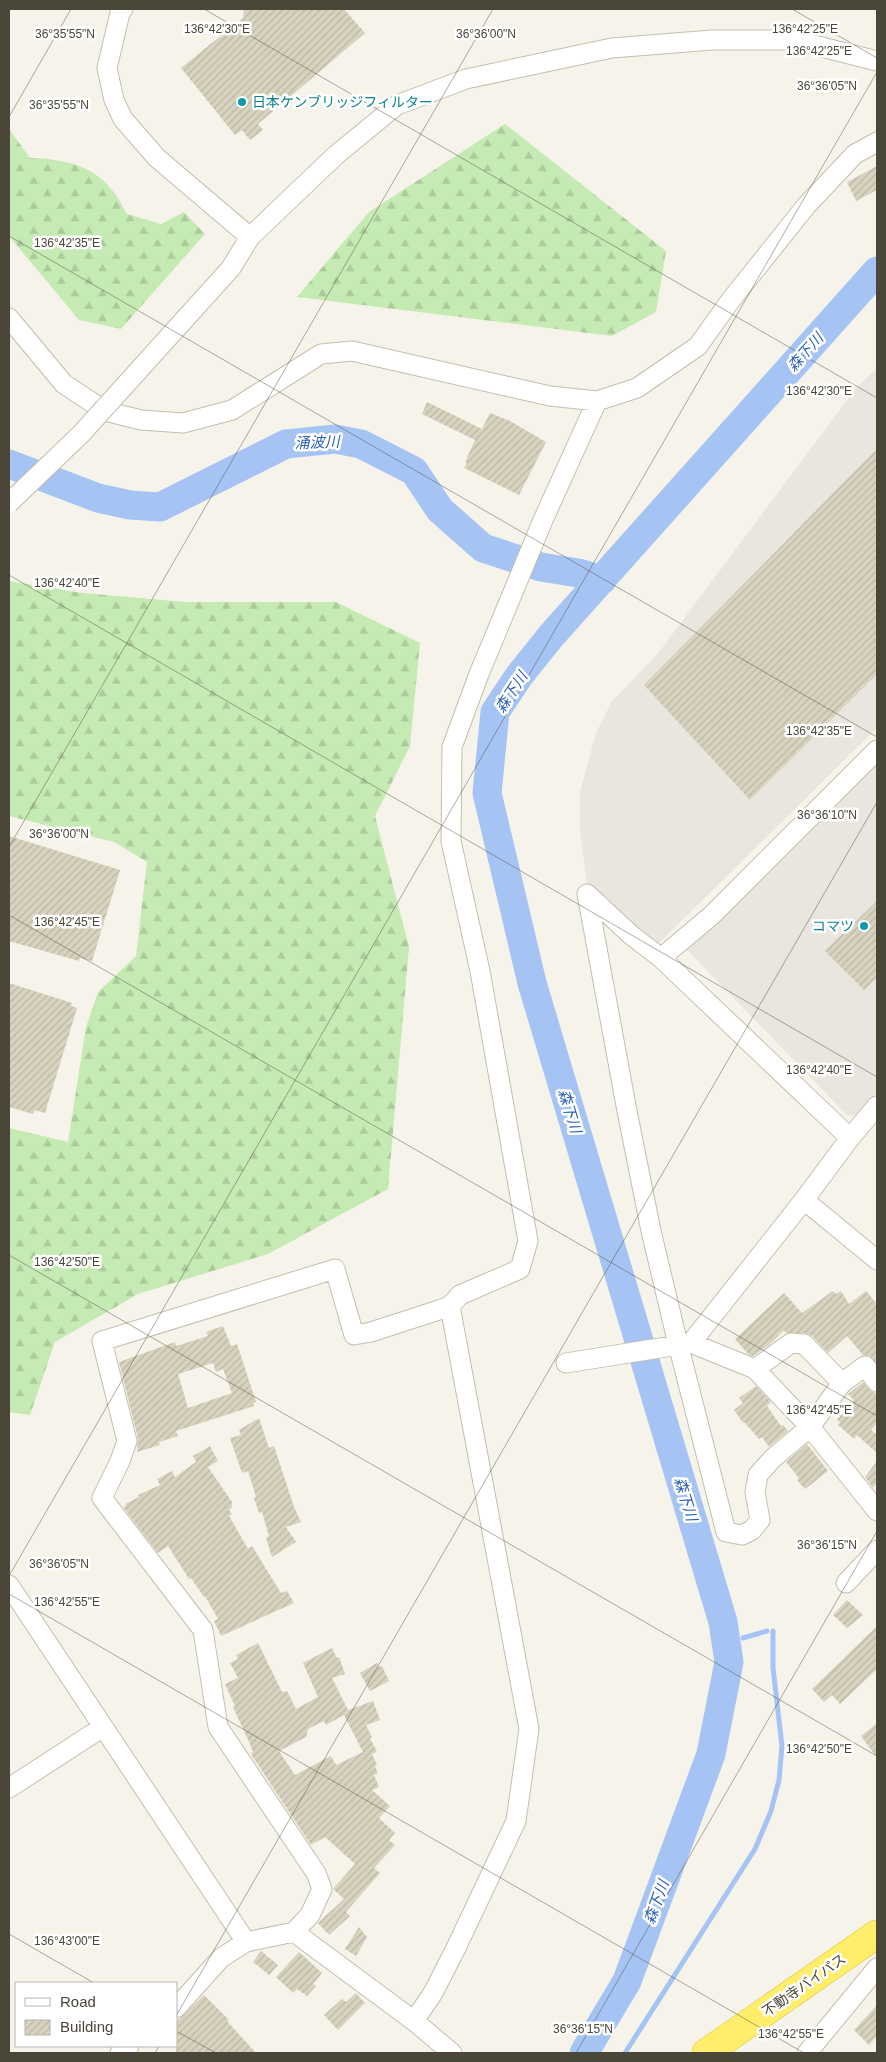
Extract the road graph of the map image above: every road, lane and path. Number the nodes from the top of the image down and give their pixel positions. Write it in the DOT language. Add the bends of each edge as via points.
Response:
graph roads {
  1 [pos="123,9"];
  2 [pos="877,61"];
  3 [pos="877,142"];
  4 [pos="250,237"];
  5 [pos="9,318"];
  6 [pos="596,401"];
  7 [pos="9,504"];
  8 [pos="877,750"];
  9 [pos="661,958"];
  10 [pos="877,1106"];
  11 [pos="850,1138"];
  12 [pos="804,1200"];
  13 [pos="877,1260"];
  14 [pos="450,1306"];
  15 [pos="680,1344"];
  16 [pos="571,1362"];
  17 [pos="755,1369"];
  18 [pos="877,1382"];
  19 [pos="842,1383"];
  20 [pos="810,1427"];
  21 [pos="877,1510"];
  22 [pos="877,1550"];
  23 [pos="846,1582"];
  24 [pos="9,1585"];
  25 [pos="103,1727"];
  26 [pos="9,1788"];
  27 [pos="294,1932"];
  28 [pos="877,1934"];
  29 [pos="246,1942"];
  30 [pos="877,1968"];
  31 [pos="178,2006"];
  32 [pos="414,2021"];
  33 [pos="452,2053"];
  34 [pos="706,2053"];
  35 [pos="807,2053"];
  1 -- 4 [label="street" via="107,68 114,100 123,119 157,158"];
  2 -- 4 [label="street" via="794,40 712,40 612,48 466,79 397,105 336,155"];
  3 -- 6 [label="street" via="855,154 806,206 698,346 637,388"];
  4 -- 7 [label="street, bridge" via="231,268 81,434"];
  5 -- 6 [label="street" via="64,384 105,411 141,420 183,423 232,410 321,354 352,351 550,396"];
  6 -- 14 [label="street" via="516,584 452,746 451,841 480,971 528,1241 520,1270 460,1295"];
  8 -- 9 [label="street" via="712,914"];
  9 -- 11 [label="street"];
  9 -- 15 [label="street" via="631,936 587,894 628,1120"];
  10 -- 11 [label="street"];
  11 -- 12 [label="street"];
  12 -- 13 [label="street"];
  12 -- 15 [label="street"];
  14 -- 27 [label="street" via="354,1335 335,1269 102,1341 127,1441 102,1498 202,1630 218,1727 316,1873 322,1889 310,1915"];
  14 -- 32 [label="street" via="529,1729 516,1821 433,1993"];
  15 -- 16 [label="street"];
  15 -- 17 [label="street"];
  15 -- 20 [label="street" via="726,1532 742,1535 752,1530 760,1520 756,1492 758,1475"];
  17 -- 19 [label="street" via="790,1343 804,1344"];
  17 -- 20 [label="street"];
  18 -- 19 [label="street" via="865,1366"];
  19 -- 20 [label="street"];
  20 -- 21 [label="street"];
  22 -- 23 [label="street"];
  24 -- 25 [label="street"];
  25 -- 26 [label="street"];
  25 -- 29 [label="street"];
  27 -- 29 [label="street"];
  27 -- 32 [label="street"];
  28 -- 34 [label="highway, 不動寺バイパス"];
  29 -- 31 [label="street" via="221,1958"];
  30 -- 35 [label="street"];
  32 -- 33 [label="street"];
}
